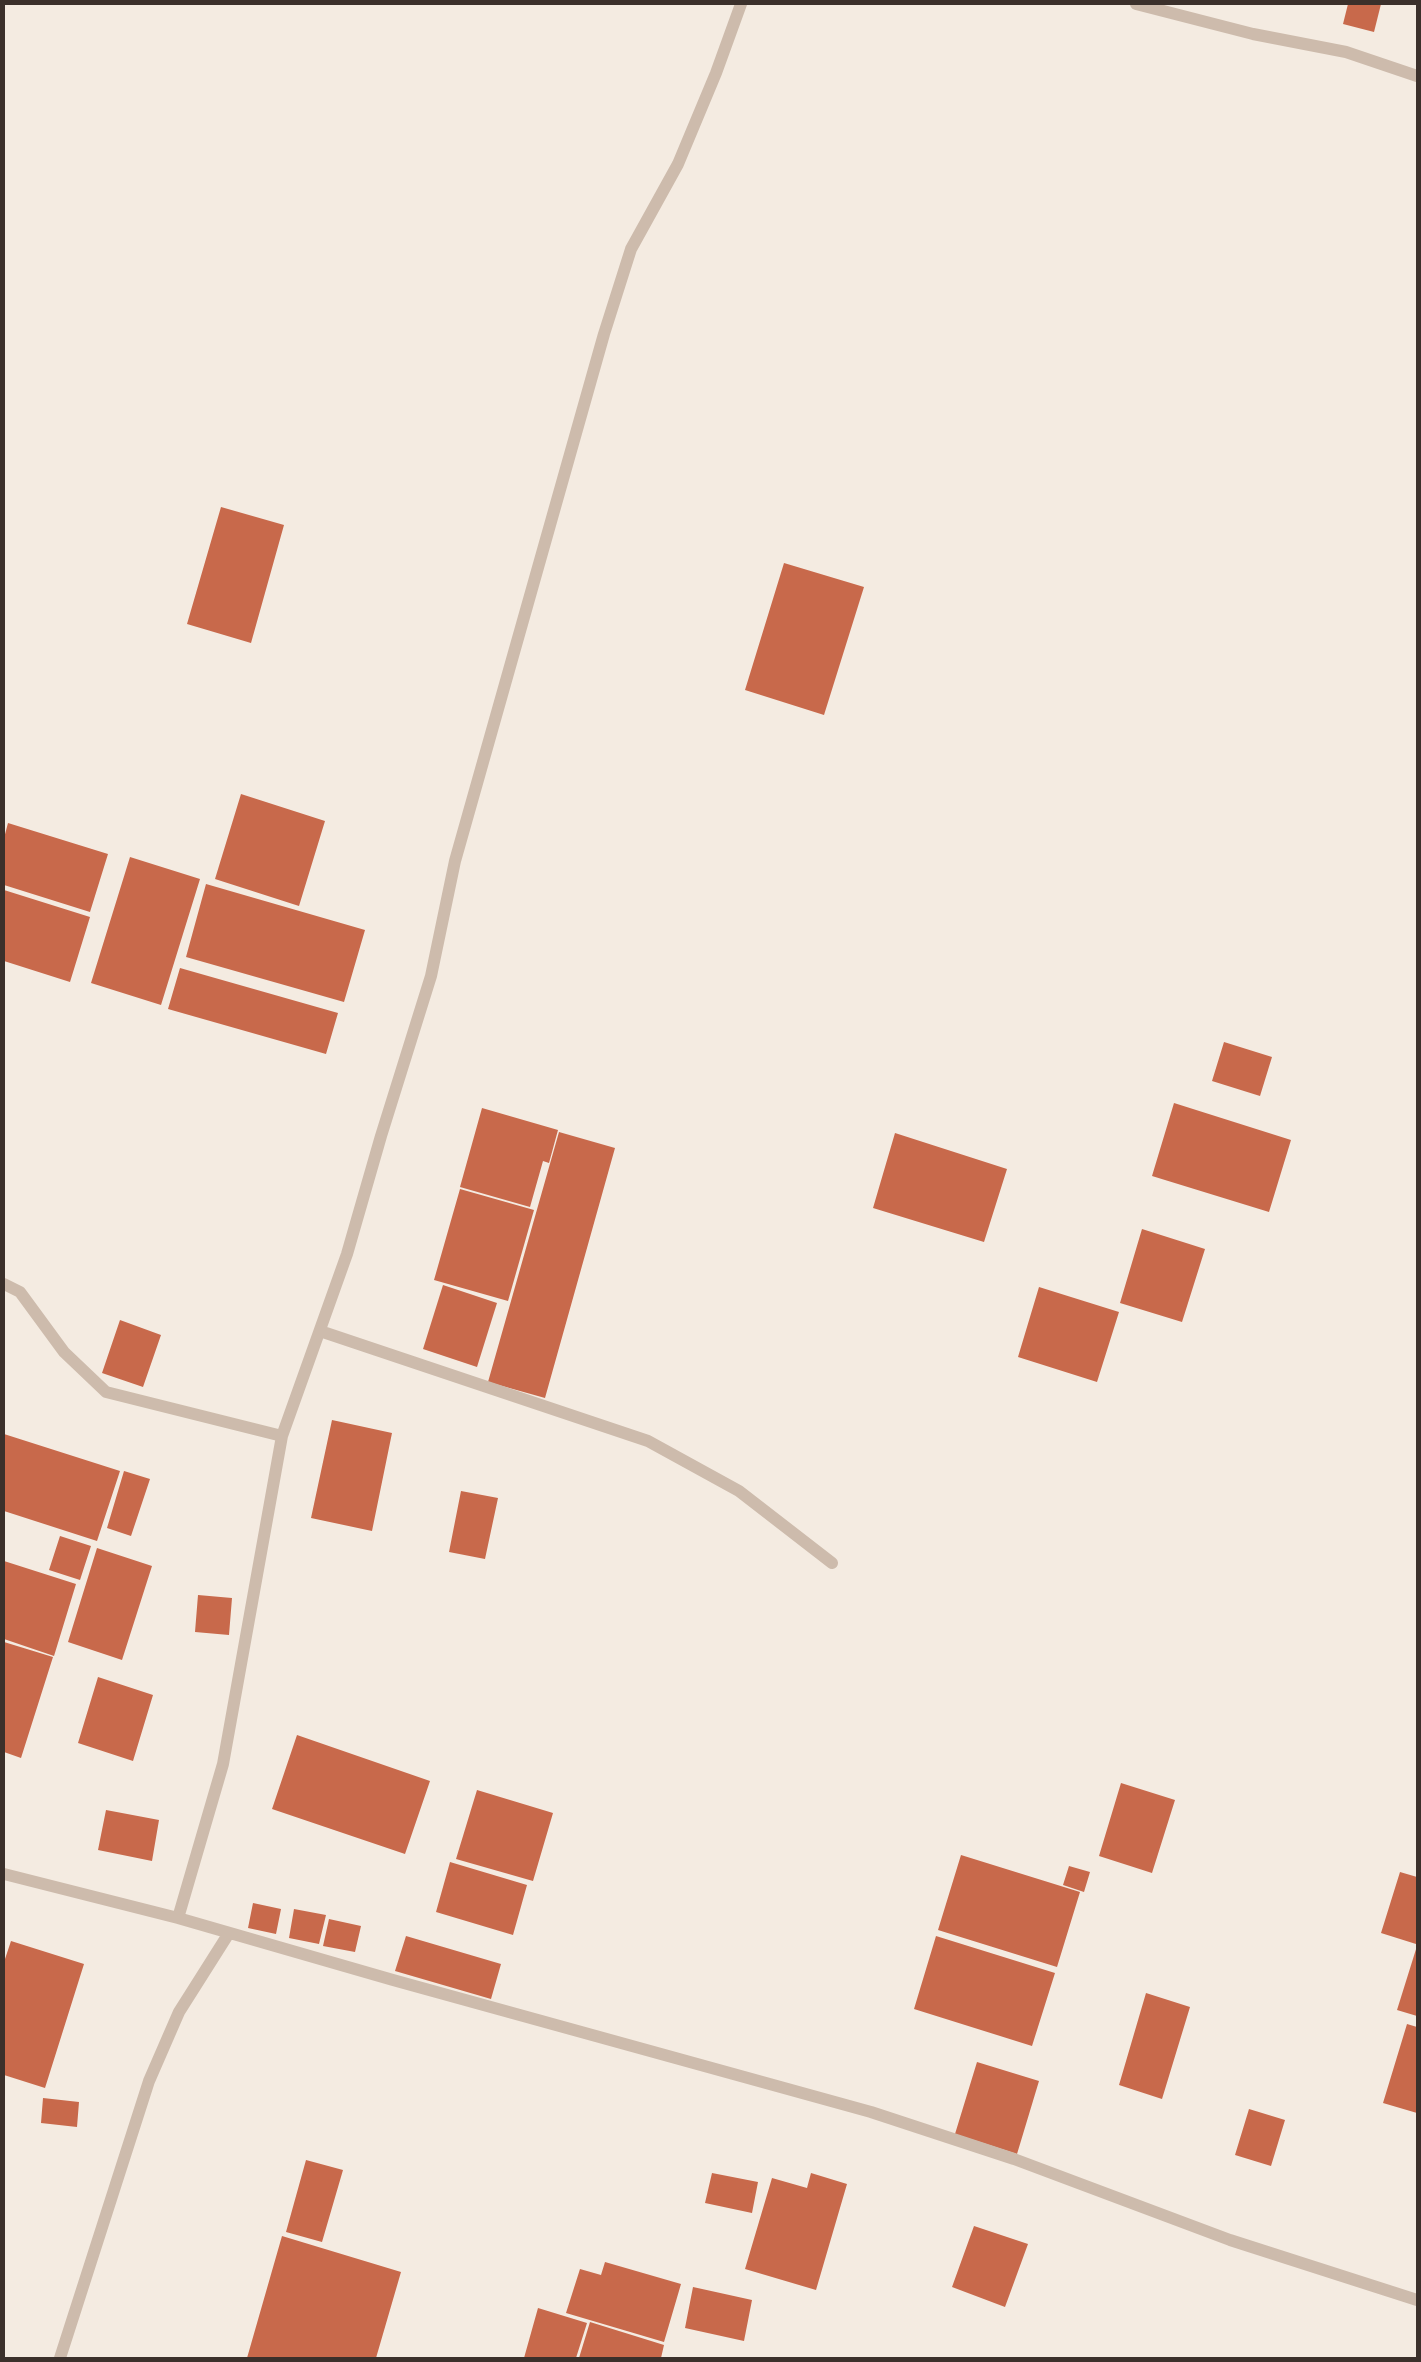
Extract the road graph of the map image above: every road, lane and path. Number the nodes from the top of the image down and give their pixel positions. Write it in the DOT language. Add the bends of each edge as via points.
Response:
graph roads {
  1 [pos="741,4"];
  2 [pos="1136,4"];
  3 [pos="1417,76"];
  4 [pos="4,1284"];
  5 [pos="320,1331"];
  6 [pos="282,1436"];
  7 [pos="832,1564"];
  8 [pos="4,1874"];
  9 [pos="178,1918"];
  10 [pos="229,1933"];
  11 [pos="1417,2300"];
  12 [pos="60,2358"];
  1 -- 5 [label="street" via="678,164 631,249 604,334 455,861 431,976 347,1254"];
  2 -- 3 [label="street" via="1253,34 1346,52"];
  4 -- 6 [label="street" via="20,1292 64,1352 106,1392"];
  5 -- 6 [label="street"];
  5 -- 7 [label="street" via="648,1441 738,1490"];
  6 -- 9 [label="street" via="223,1764"];
  8 -- 9 [label="street"];
  9 -- 10 [label="street"];
  10 -- 11 [label="street" via="871,2112 1014,2159 1230,2240"];
  10 -- 12 [label="street" via="179,2012 149,2081"];
}
